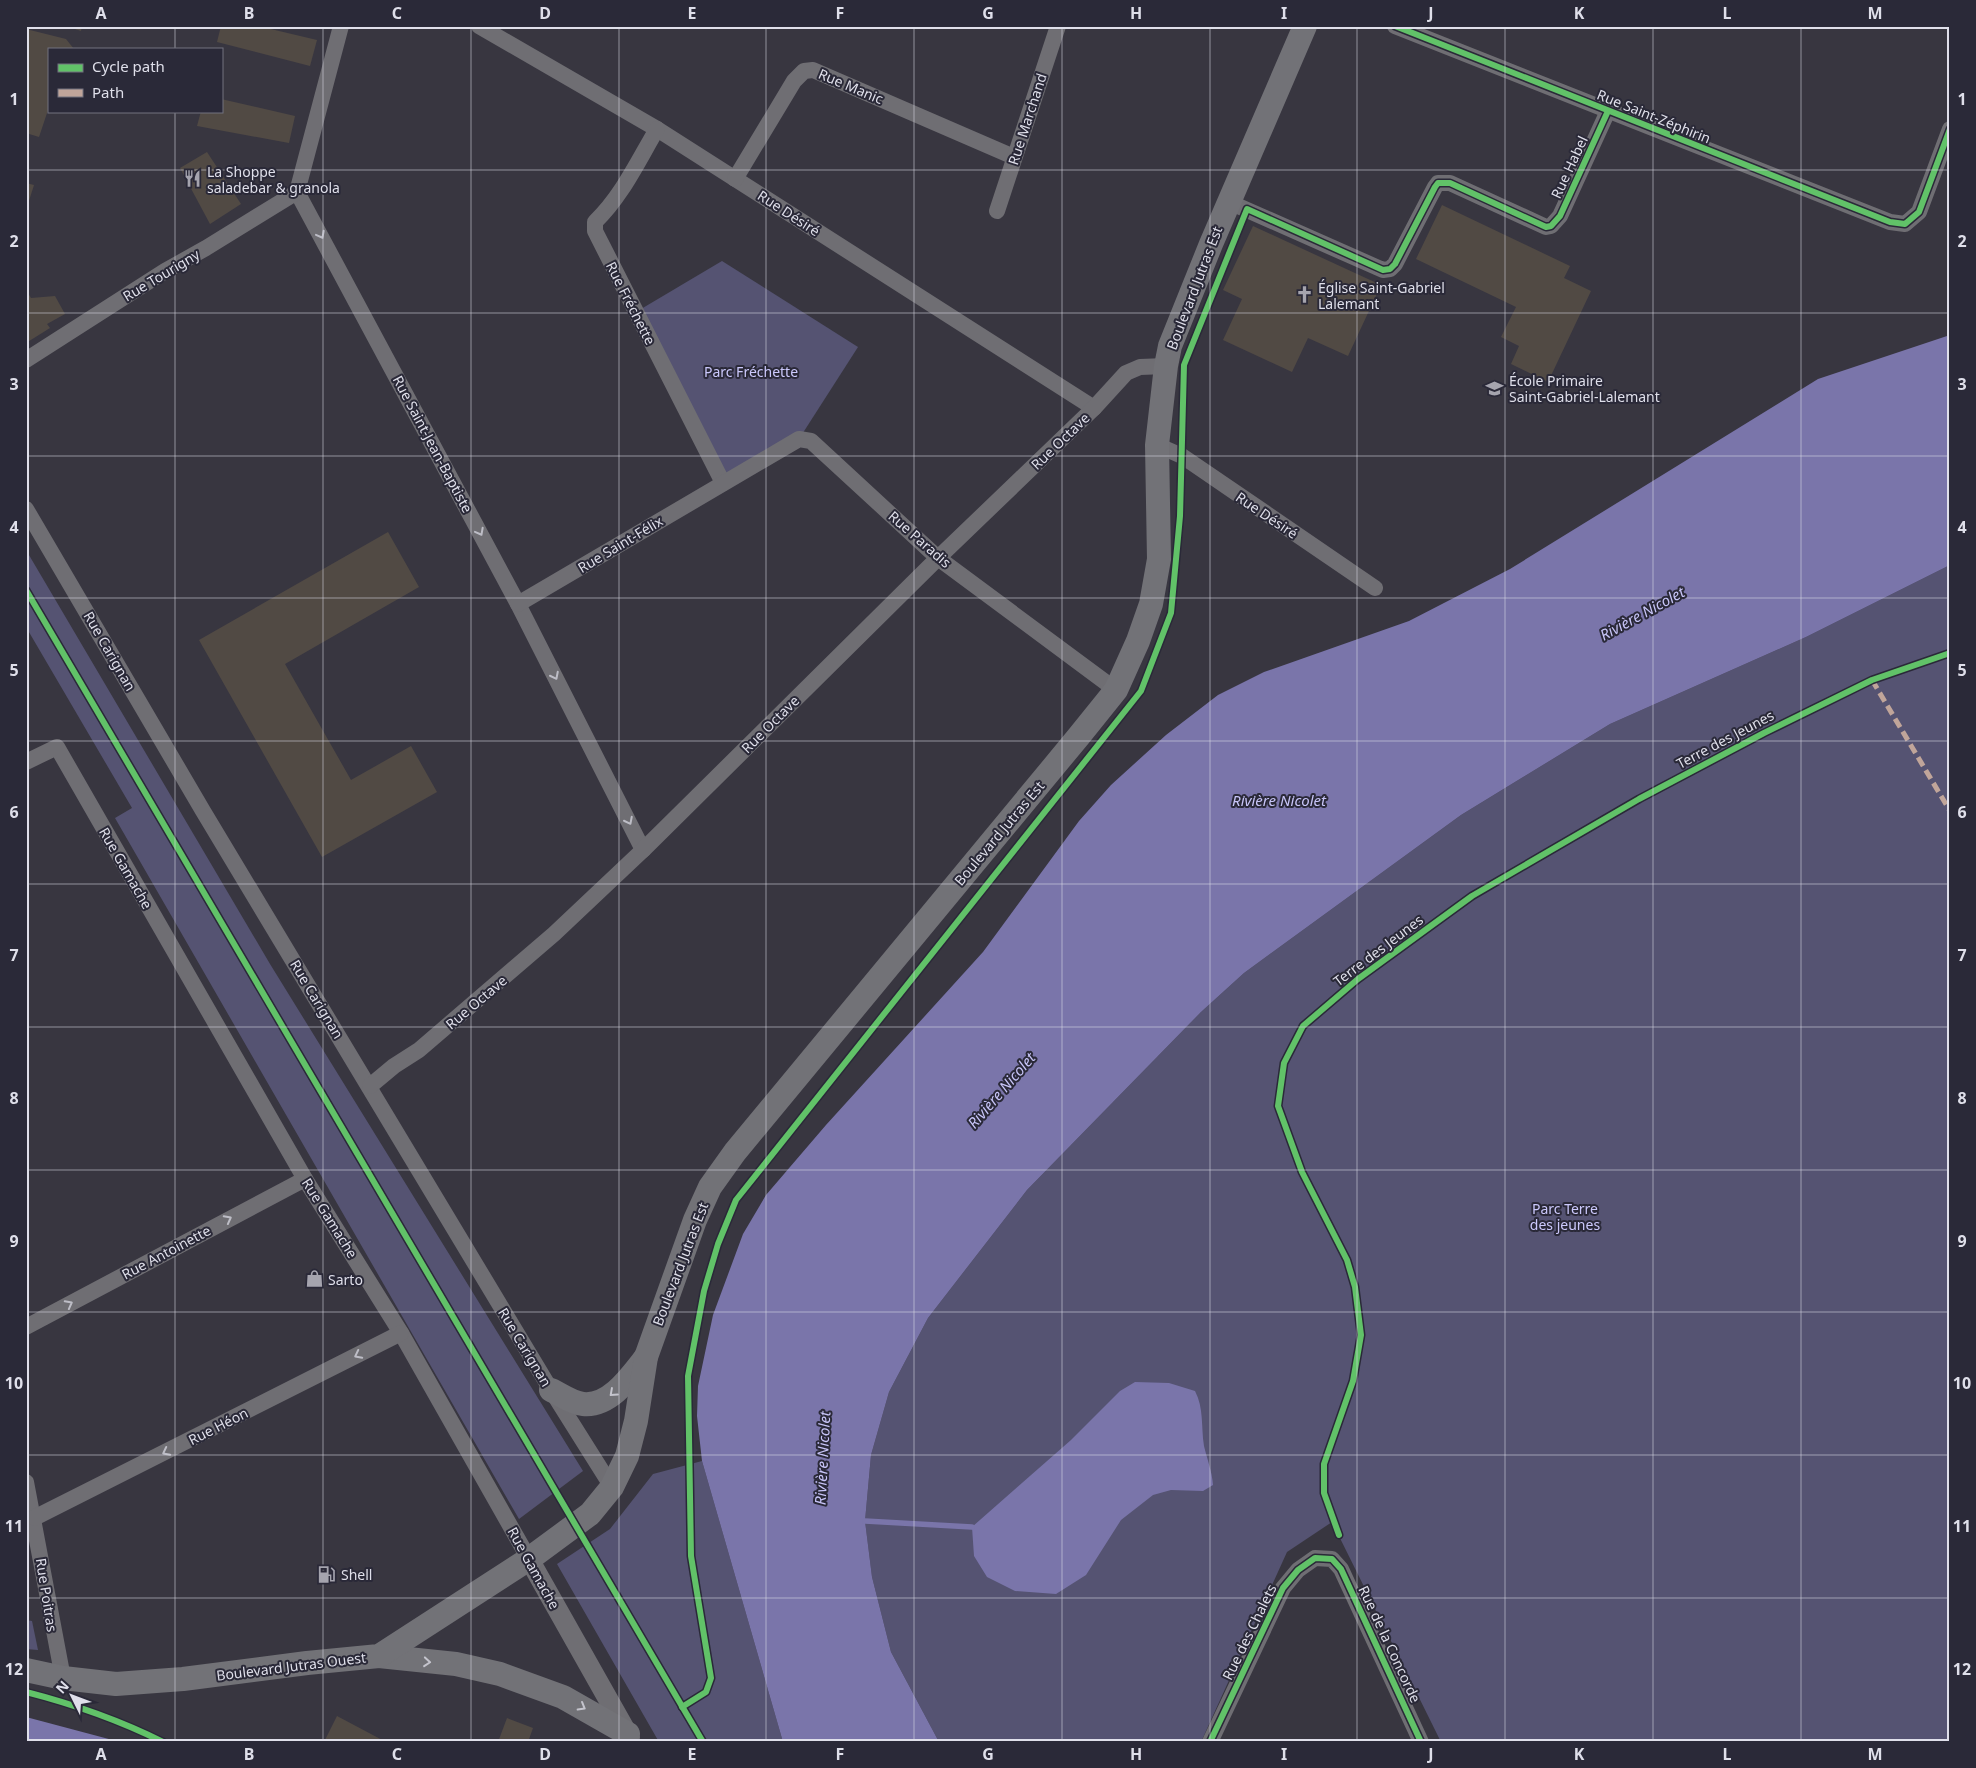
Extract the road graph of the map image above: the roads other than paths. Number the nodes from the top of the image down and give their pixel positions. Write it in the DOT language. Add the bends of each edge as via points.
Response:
graph roads {
  1 [pos="341,26"];
  2 [pos="479,26"];
  3 [pos="1058,26"];
  4 [pos="1305,26"];
  5 [pos="1395,26"];
  6 [pos="1608,111"];
  7 [pos="657,129"];
  8 [pos="1950,129"];
  9 [pos="1014,157"];
  10 [pos="736,179"];
  11 [pos="298,192"];
  12 [pos="1229,202"];
  13 [pos="997,211"];
  14 [pos="26,360"];
  15 [pos="1166,366"];
  16 [pos="1094,408"];
  17 [pos="1157,445"];
  18 [pos="723,483"];
  19 [pos="26,509"];
  20 [pos="938,558"];
  21 [pos="1375,588"];
  22 [pos="518,604"];
  23 [pos="1116,690"];
  24 [pos="26,762"];
  25 [pos="643,850"];
  26 [pos="370,1086"];
  27 [pos="305,1179"];
  28 [pos="26,1327"];
  29 [pos="402,1333"];
  30 [pos="646,1357"];
  31 [pos="551,1390"];
  32 [pos="26,1482"];
  33 [pos="612,1487"];
  34 [pos="34,1518"];
  35 [pos="529,1559"];
  36 [pos="1332,1559"];
  37 [pos="379,1656"];
  38 [pos="26,1670"];
  39 [pos="63,1678"];
  40 [pos="630,1738"];
  41 [pos="1210,1742"];
  42 [pos="1421,1742"];
  1 -- 11 [label="street"];
  2 -- 7 [label="street, Rue Désiré"];
  3 -- 9 [label="street, Rue Marchand"];
  4 -- 12 [label="main road, Boulevard Jutras Est"];
  5 -- 6 [label="street, Rue Saint-Zéphirin"];
  6 -- 8 [label="street, Rue Saint-Zéphirin" via="1890,222 1905,224 1919,212"];
  6 -- 12 [label="street, Rue Habel" via="1556,221 1546,227 1450,184 1438,184 1390,269 1383,270"];
  7 -- 10 [label="street, Rue Désiré"];
  7 -- 18 [label="street, Rue Fréchette" via="608,210 594,222 595,231"];
  9 -- 10 [label="street, Rue Manic" via="814,70 804,71 794,81"];
  9 -- 13 [label="street, Rue Marchand"];
  10 -- 16 [label="street, Rue Désiré"];
  11 -- 14 [label="street, Rue Tourigny" via="165,271"];
  11 -- 22 [label="street, Rue Saint-Jean-Baptiste, one-way"];
  12 -- 15 [label="main road, Boulevard Jutras Est" via="1170,346"];
  15 -- 16 [label="street, Rue Octave" via="1140,367 1126,373"];
  15 -- 17 [label="main road, Boulevard Jutras Est"];
  16 -- 20 [label="street, Rue Octave"];
  17 -- 21 [label="street, Rue Désiré" via="1182,456"];
  17 -- 23 [label="main road, Boulevard Jutras Est" via="1159,559 1156,577 1138,642"];
  18 -- 20 [label="street, Rue Paradis" via="799,439 811,441"];
  18 -- 22 [label="street, Rue Saint-Félix"];
  19 -- 26 [label="street, Rue Carignan" via="203,811"];
  20 -- 23 [label="street, Rue Paradis"];
  20 -- 25 [label="street, Rue Octave"];
  22 -- 25 [label="street, Rue Saint-Jean-Baptiste, one-way"];
  23 -- 30 [label="main road, Boulevard Jutras Est" via="735,1152 710,1187 694,1220"];
  24 -- 27 [label="street, Rue Gamache" via="57,747"];
  25 -- 26 [label="street, Rue Octave" via="497,985"];
  26 -- 31 [label="street, Rue Carignan"];
  28 -- 27 [label="street, Rue Antoinette, one-way"];
  27 -- 29 [label="street, Rue Gamache"];
  29 -- 34 [label="street, Rue Héon, one-way"];
  29 -- 35 [label="street, Rue Gamache"];
  30 -- 31 [label="main road, one-way" via="607,1399 582,1404"];
  30 -- 33 [label="main road, Boulevard Jutras Est" via="627,1456"];
  31 -- 33 [label="street, Rue Carignan"];
  32 -- 34 [label="street, Rue Poitras"];
  33 -- 35 [label="main road, Boulevard Jutras Est" via="590,1514"];
  34 -- 39 [label="street, Rue Poitras"];
  35 -- 37 [label="main road, Boulevard Jutras Ouest"];
  35 -- 40 [label="street, Rue Gamache"];
  36 -- 41 [label="street, Rue des Chalets" via="1315,1558 1298,1570 1283,1588"];
  36 -- 42 [label="street, Rue de la Concorde" via="1341,1569"];
  37 -- 39 [label="main road, Boulevard Jutras Ouest" via="116,1684"];
  37 -- 40 [label="main road, one-way" via="456,1664 500,1674 563,1697"];
  38 -- 39 [label="main road, Boulevard Jutras Ouest"];
}
